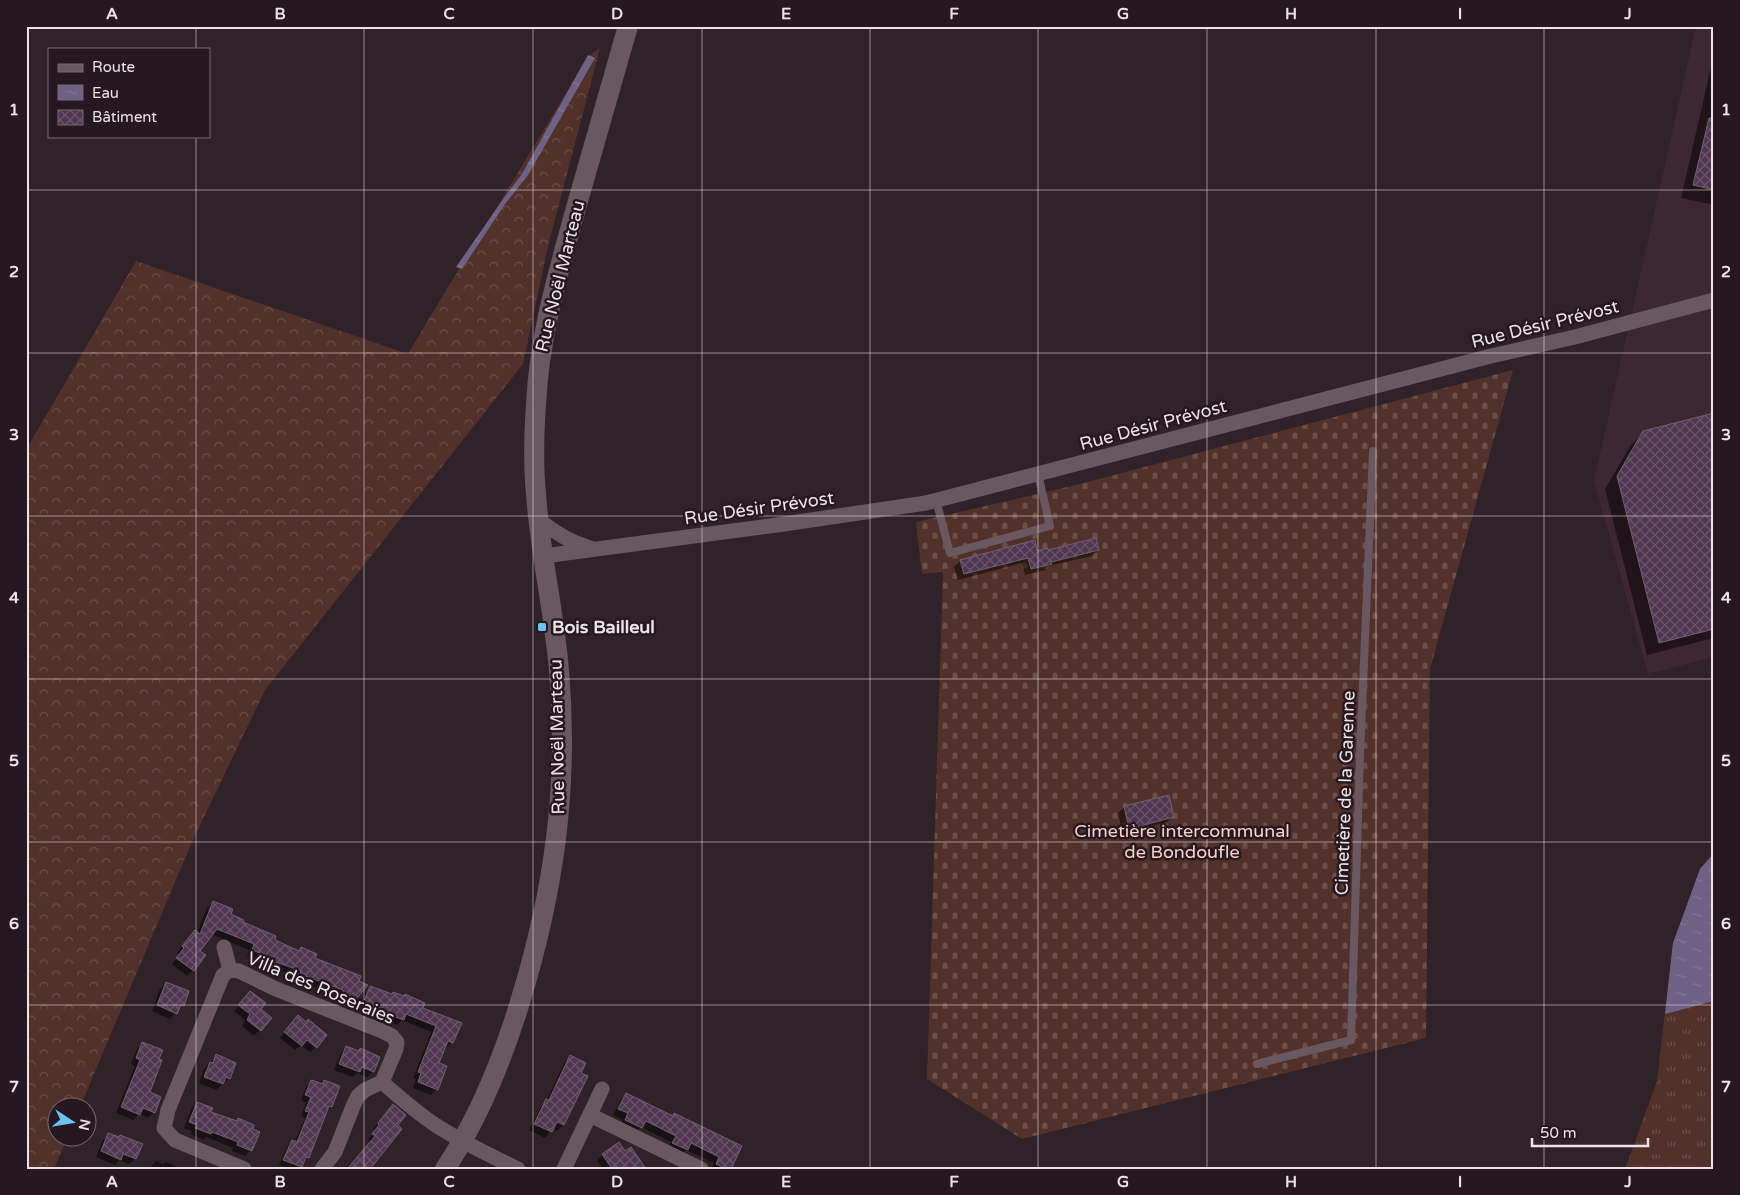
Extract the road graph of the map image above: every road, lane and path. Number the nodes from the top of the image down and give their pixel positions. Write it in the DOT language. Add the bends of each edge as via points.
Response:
graph roads {
  1 [pos="628,26"];
  2 [pos="1714,300"];
  3 [pos="1373,451"];
  4 [pos="1038,474"];
  5 [pos="936,500"];
  6 [pos="539,520"];
  7 [pos="594,550"];
  8 [pos="544,556"];
  9 [pos="224,947"];
  10 [pos="230,970"];
  11 [pos="1257,1064"];
  12 [pos="382,1082"];
  13 [pos="602,1089"];
  14 [pos="590,1115"];
  15 [pos="463,1140"];
  16 [pos="244,1169"];
  17 [pos="322,1169"];
  18 [pos="445,1169"];
  19 [pos="518,1169"];
  20 [pos="564,1169"];
  21 [pos="701,1169"];
  1 -- 6 [label="street, Rue Noël Marteau" via="552,293 540,355 534,447"];
  2 -- 4 [label="street, Rue Désir Prévost"];
  3 -- 11 [label="lane, Cimetière de la Garenne" via="1351,1040"];
  4 -- 5 [label="street, Rue Désir Prévost"];
  4 -- 5 [label="lane" via="1050,526 950,553"];
  5 -- 7 [label="street, Rue Désir Prévost"];
  6 -- 7 [label="street, Rue Désir Prévost" via="572,543"];
  6 -- 8 [label="street, Rue Noël Marteau"];
  7 -- 8 [label="street, Rue Désir Prévost"];
  8 -- 15 [label="street, Rue Noël Marteau" via="558,661 561,714 561,795 556,844 536,950 517,1011 486,1095"];
  9 -- 10 [label="street, Villa des Roseraies"];
  10 -- 12 [label="street, Villa des Roseraies" via="392,1036 403,1037"];
  10 -- 16 [label="street, Villa des Roseraies" via="223,975 168,1110 164,1128 175,1140"];
  12 -- 15 [label="street" via="424,1116"];
  12 -- 17 [label="street" via="358,1096 335,1152"];
  13 -- 14 [label="street"];
  14 -- 20 [label="street"];
  14 -- 21 [label="street"];
  15 -- 18 [label="street, Rue Noël Marteau"];
  15 -- 19 [label="street"];
}
